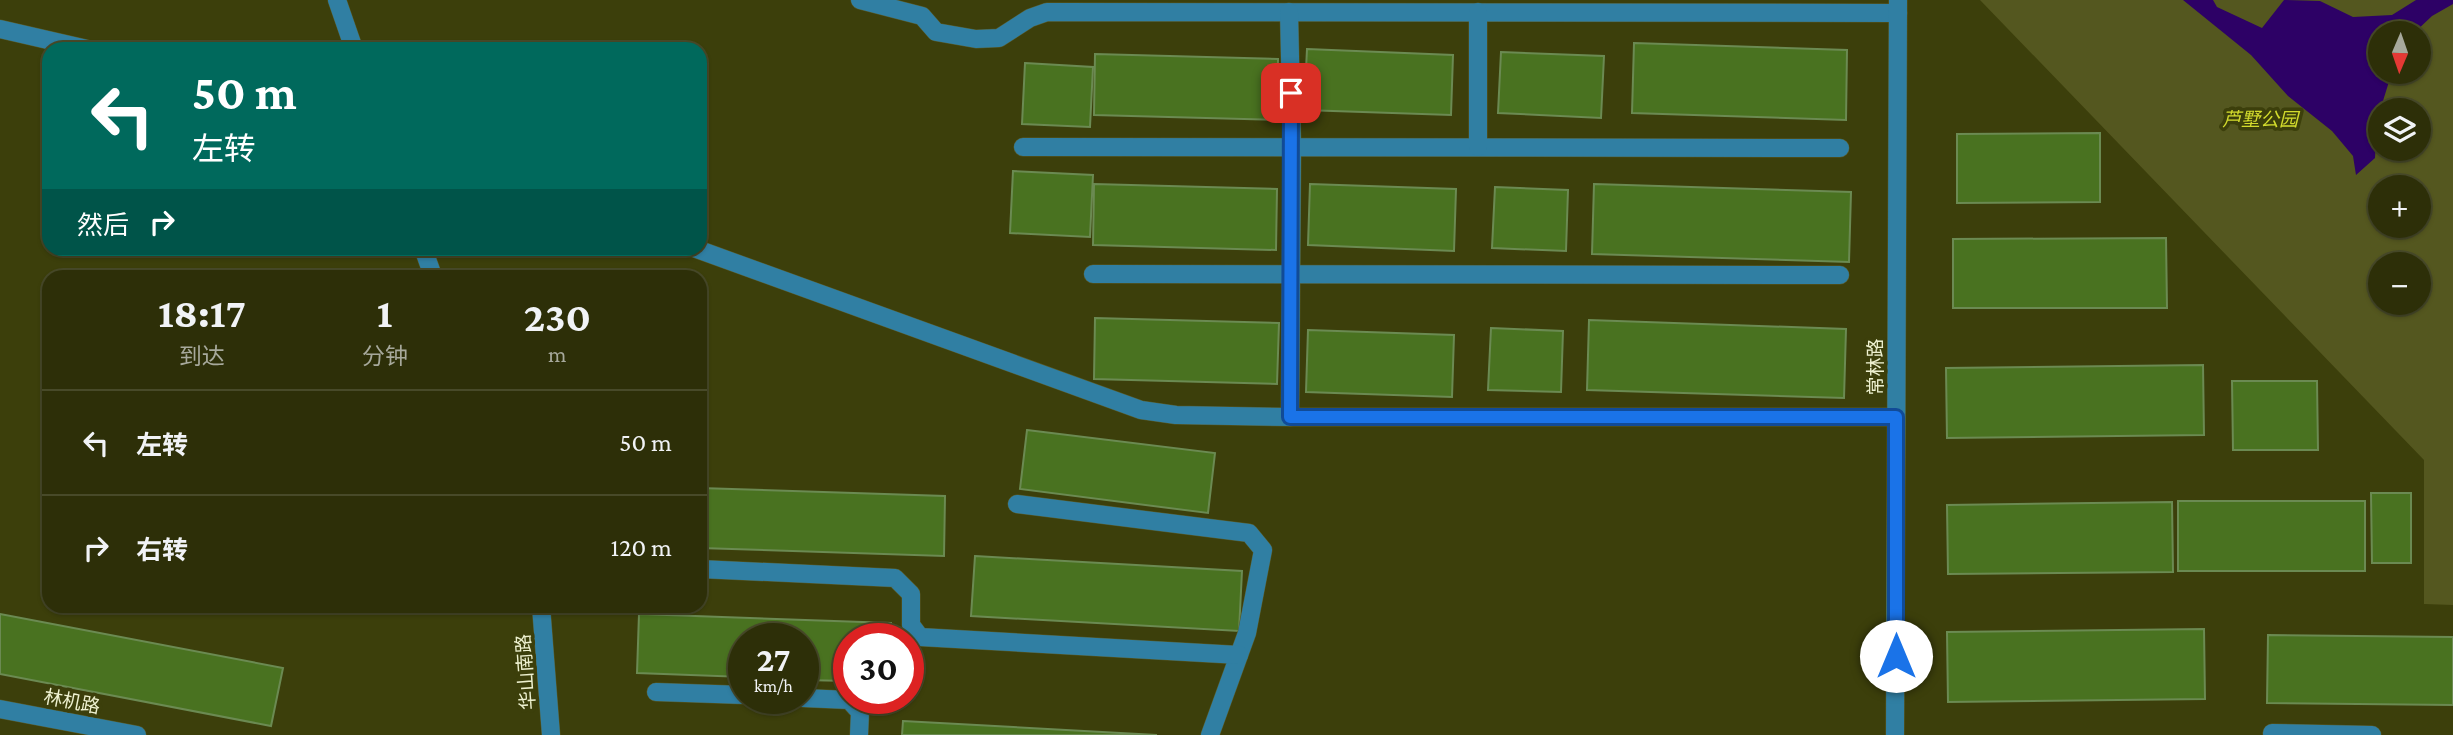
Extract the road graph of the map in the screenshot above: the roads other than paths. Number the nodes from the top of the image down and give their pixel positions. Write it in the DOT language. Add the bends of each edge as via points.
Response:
graph roads {
  1 [pos="337,0"];
  2 [pos="860,0"];
  3 [pos="1188,6"];
  4 [pos="1898,6"];
  5 [pos="1289,12"];
  6 [pos="1478,12"];
  7 [pos="0,29"];
  8 [pos="57,42"];
  9 [pos="352,42"];
  10 [pos="1023,147"];
  11 [pos="1292,147"];
  12 [pos="1478,147"];
  13 [pos="1840,148"];
  14 [pos="707,253"];
  15 [pos="1094,274"];
  16 [pos="1291,274"];
  17 [pos="1840,275"];
  18 [pos="1290,417"];
  19 [pos="1896,417"];
  20 [pos="1017,504"];
  21 [pos="707,569"];
  22 [pos="542,613"];
  23 [pos="1239,655"];
  24 [pos="656,692"];
  25 [pos="728,694"];
  26 [pos="819,699"];
  27 [pos="0,709"];
  28 [pos="2272,733"];
  29 [pos="137,735"];
  30 [pos="551,735"];
  31 [pos="859,735"];
  32 [pos="1210,735"];
  33 [pos="1895,735"];
  34 [pos="2372,735"];
  1 -- 9 [label="street"];
  2 -- 3 [label="street" via="922,16 936,32 976,39 999,38 1047,12"];
  3 -- 5 [label="street"];
  4 -- 6 [label="street"];
  4 -- 19 [label="street, 常林路"];
  5 -- 6 [label="street"];
  5 -- 11 [label="street"];
  6 -- 12 [label="street"];
  7 -- 8 [label="street"];
  10 -- 11 [label="street"];
  11 -- 12 [label="street"];
  11 -- 16 [label="street"];
  12 -- 13 [label="street"];
  14 -- 18 [label="street" via="1141,410"];
  15 -- 16 [label="street"];
  16 -- 17 [label="street"];
  16 -- 18 [label="street"];
  18 -- 19 [label="street"];
  19 -- 33 [label="street, 常林路"];
  20 -- 23 [label="street" via="1249,533 1263,550"];
  21 -- 23 [label="street" via="895,578 912,594 911,625 920,637"];
  22 -- 30 [label="street, 华山南路"];
  23 -- 32 [label="street"];
  24 -- 25 [label="street"];
  26 -- 31 [label="street" via="849,700 860,712"];
  27 -- 29 [label="street, 林机路"];
  28 -- 34 [label="street"];
}
